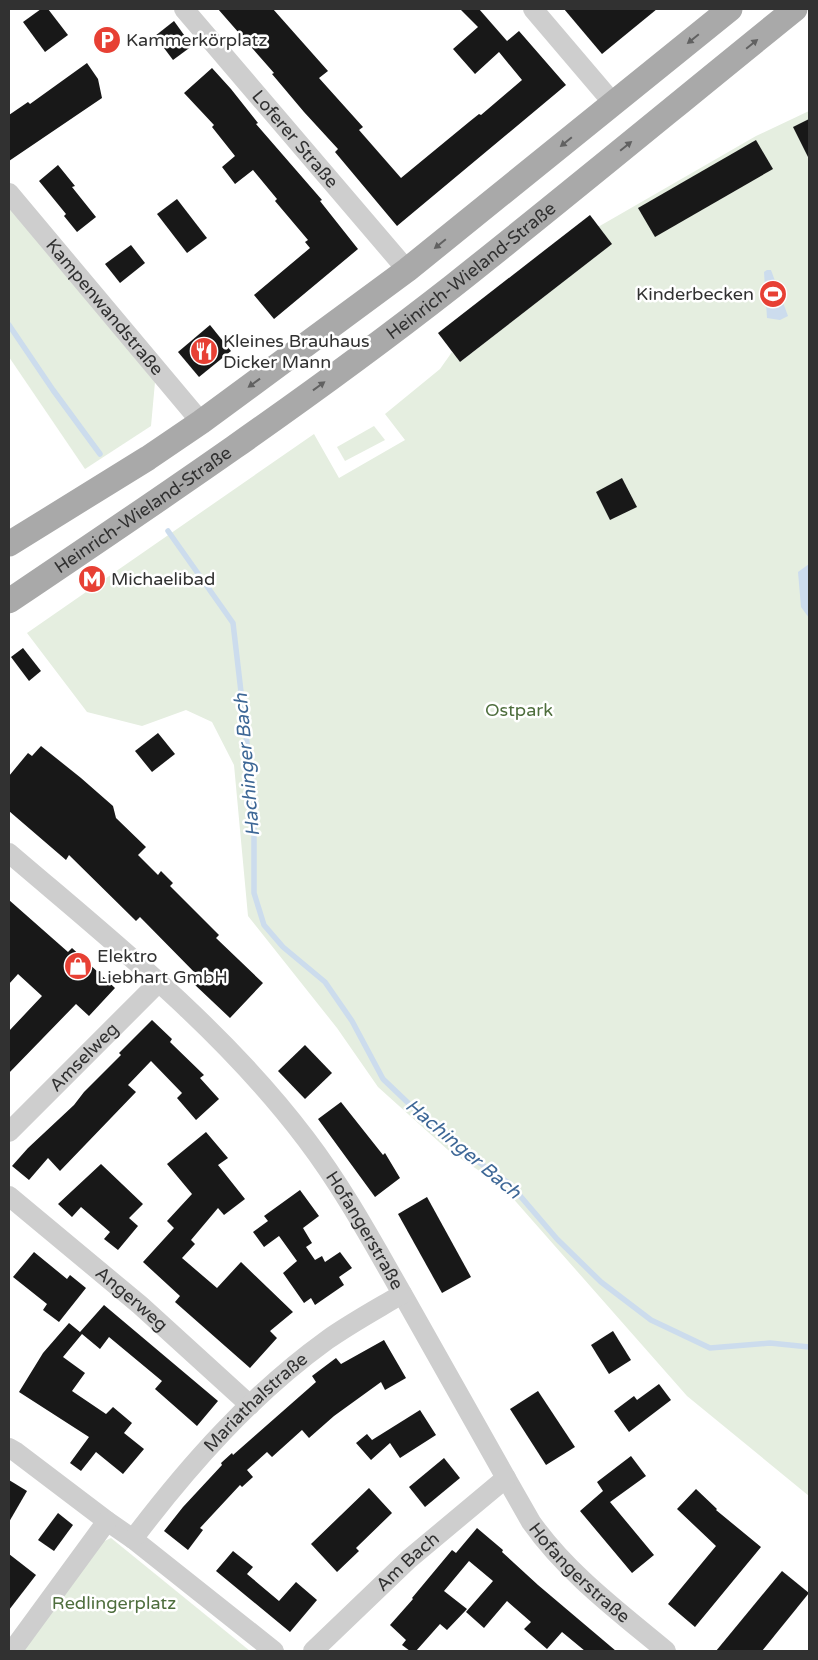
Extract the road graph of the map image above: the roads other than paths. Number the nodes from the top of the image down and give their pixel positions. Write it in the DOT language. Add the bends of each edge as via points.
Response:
graph roads {
  1 [pos="184,9"];
  2 [pos="533,9"];
  3 [pos="730,9"];
  4 [pos="796,9"];
  5 [pos="613,104"];
  6 [pos="9,193"];
  7 [pos="406,270"];
  8 [pos="200,422"];
  9 [pos="9,544"];
  10 [pos="9,601"];
  11 [pos="9,853"];
  12 [pos="159,982"];
  13 [pos="9,1132"];
  14 [pos="9,1196"];
  15 [pos="402,1294"];
  16 [pos="250,1405"];
  17 [pos="9,1448"];
  18 [pos="506,1478"];
  19 [pos="107,1521"];
  20 [pos="133,1539"];
  21 [pos="12,1651"];
  22 [pos="274,1651"];
  23 [pos="313,1651"];
  24 [pos="666,1651"];
  1 -- 7 [label="street, Loferer Straße"];
  2 -- 5 [label="street"];
  3 -- 5 [label="main road, one-way"];
  10 -- 4 [label="main road, Heinrich-Wieland-Straße, one-way" via="246,439 453,286"];
  5 -- 7 [label="main road, one-way"];
  6 -- 8 [label="street, Kampenwandstraße"];
  7 -- 8 [label="main road, one-way"];
  8 -- 9 [label="main road"];
  11 -- 12 [label="street, Hofangerstraße"];
  12 -- 13 [label="street, Amselweg"];
  12 -- 15 [label="street, Hofangerstraße" via="240,1062 307,1140 352,1204"];
  14 -- 16 [label="street, Angerweg" via="140,1305"];
  15 -- 16 [label="street, Mariathalstraße" via="328,1340"];
  15 -- 18 [label="street, Hofangerstraße"];
  16 -- 20 [label="street, Mariathalstraße" via="202,1453"];
  17 -- 19 [label="street"];
  18 -- 23 [label="street, Am Bach" via="409,1559"];
  18 -- 24 [label="street, Hofangerstraße" via="530,1522 565,1565"];
  19 -- 20 [label="street"];
  19 -- 21 [label="street"];
  20 -- 22 [label="street"];
}
